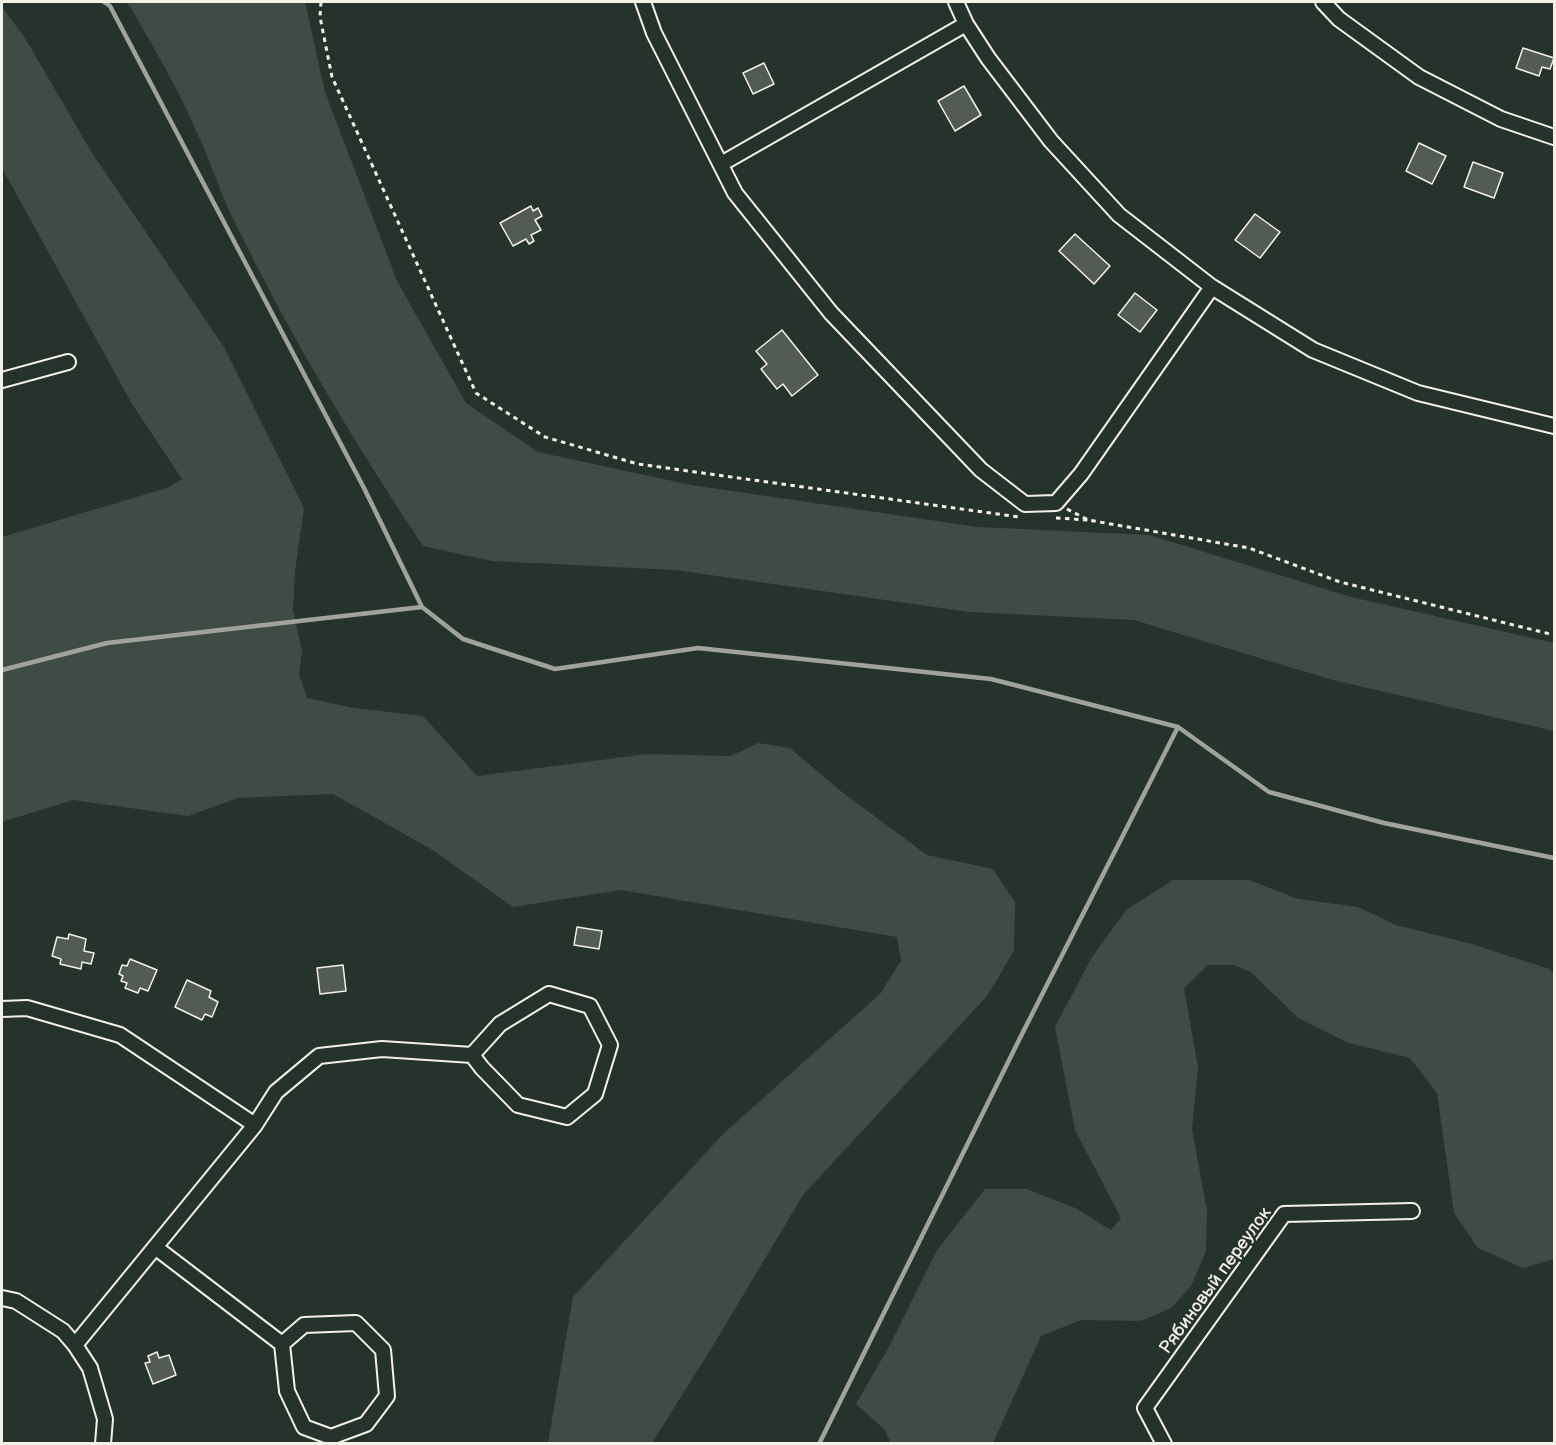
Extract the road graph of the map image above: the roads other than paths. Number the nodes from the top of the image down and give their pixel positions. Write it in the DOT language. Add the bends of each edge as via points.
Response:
graph roads {
  1 [pos="643,2"];
  2 [pos="956,2"];
  3 [pos="1323,2"];
  4 [pos="966,24"];
  5 [pos="1554,137"];
  6 [pos="721,164"];
  7 [pos="1212,288"];
  8 [pos="68,362"];
  9 [pos="2,380"];
  10 [pos="1554,426"];
  11 [pos="2,1009"];
  12 [pos="472,1055"];
  13 [pos="255,1125"];
  14 [pos="1412,1211"];
  15 [pos="155,1247"];
  16 [pos="2,1298"];
  17 [pos="282,1344"];
  18 [pos="75,1345"];
  19 [pos="103,1443"];
  20 [pos="1164,1443"];
  1 -- 6 [label="street" via="654,33"];
  2 -- 4 [label="street"];
  3 -- 5 [label="street" via="1339,20 1419,77 1501,119"];
  4 -- 6 [label="street"];
  4 -- 7 [label="street" via="1051,141 1119,215"];
  6 -- 7 [label="street" via="735,193 831,313 981,470 1025,504 1056,503 1082,474"];
  7 -- 10 [label="street" via="1313,350 1418,393"];
  8 -- 9 [label="street"];
  11 -- 13 [label="street" via="27,1008 120,1035"];
  12 -- 12 [label="street" via="518,1105 567,1117 595,1094 610,1045 590,1006 549,994 500,1024"];
  12 -- 13 [label="street" via="382,1048 319,1056 276,1092"];
  13 -- 15 [label="street"];
  14 -- 20 [label="street, Рябиновый переулок" via="1284,1214 1145,1407"];
  15 -- 17 [label="street"];
  15 -- 18 [label="street"];
  16 -- 18 [label="street" via="16,1301 63,1331"];
  17 -- 17 [label="street" via="287,1391 304,1427 331,1437 366,1424 387,1396 383,1350 356,1323 304,1325"];
  18 -- 19 [label="street" via="90,1368 105,1419"];
}
